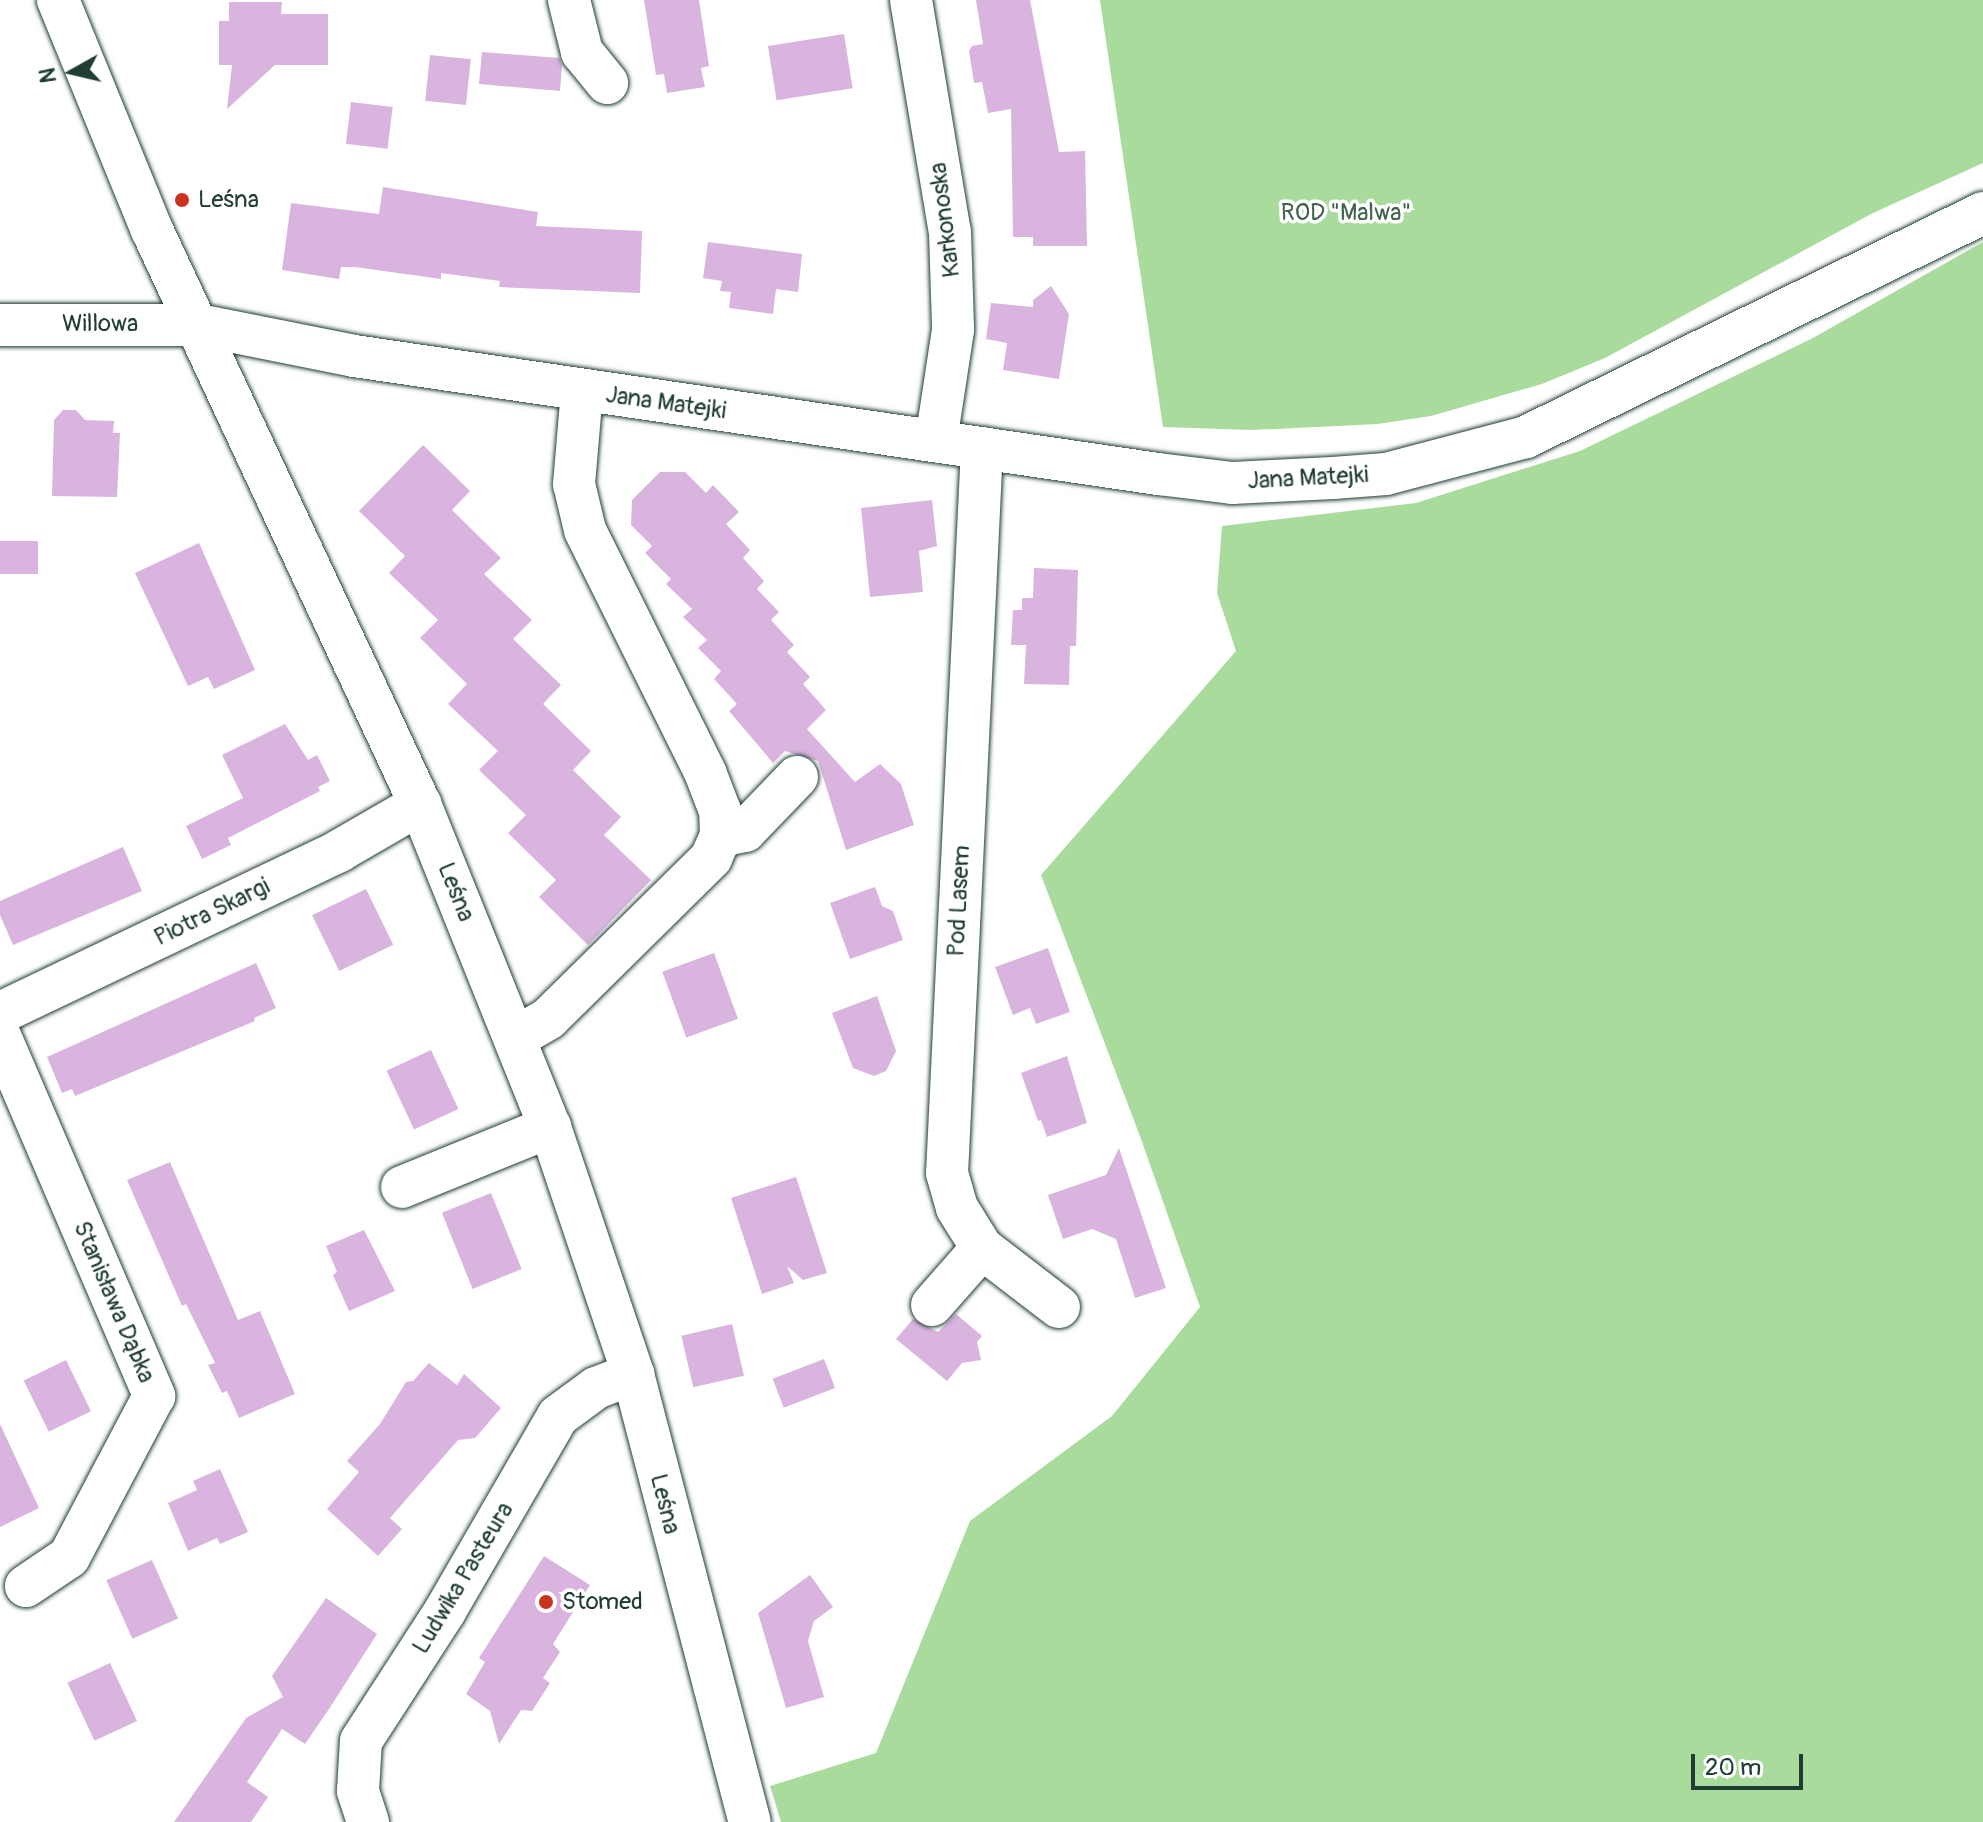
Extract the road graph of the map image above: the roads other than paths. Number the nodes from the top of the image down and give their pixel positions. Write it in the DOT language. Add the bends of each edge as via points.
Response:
graph roads {
  1 [pos="58,0"];
  2 [pos="569,0"];
  3 [pos="911,0"];
  4 [pos="607,83"];
  5 [pos="1983,213"];
  6 [pos="0,325"];
  7 [pos="199,325"];
  8 [pos="582,391"];
  9 [pos="936,441"];
  10 [pos="982,448"];
  11 [pos="797,777"];
  12 [pos="420,804"];
  13 [pos="721,836"];
  14 [pos="0,1013"];
  15 [pos="0,1036"];
  16 [pos="515,1038"];
  17 [pos="550,1127"];
  18 [pos="402,1187"];
  19 [pos="982,1248"];
  20 [pos="932,1305"];
  21 [pos="1059,1307"];
  22 [pos="633,1374"];
  23 [pos="26,1586"];
  24 [pos="368,1822"];
  25 [pos="750,1822"];
  1 -- 7 [label="street, Leśna" via="152,230"];
  2 -- 4 [label="street" via="582,52"];
  3 -- 9 [label="street, Karkonoska" via="950,232 953,330"];
  5 -- 10 [label="street, Jana Matejki" via="1664,367 1587,410 1476,453 1386,474 1232,483"];
  6 -- 7 [label="street, Willowa"];
  7 -- 8 [label="street, Jana Matejki" via="332,352"];
  7 -- 12 [label="street, Leśna"];
  8 -- 9 [label="street, Jana Matejki"];
  8 -- 13 [label="street, Jana Matejki" via="574,484 585,530 706,774 720,811"];
  9 -- 10 [label="street, Jana Matejki"];
  10 -- 19 [label="street, Pod Lasem" via="947,1173 957,1208"];
  11 -- 13 [label="street" via="745,831"];
  12 -- 14 [label="street, Piotra Skargi" via="339,851"];
  12 -- 16 [label="street, Leśna"];
  13 -- 16 [label="street" via="711,858 549,1018"];
  15 -- 23 [label="street, Stanisława Dąbka" via="154,1396 69,1557"];
  16 -- 17 [label="street, Leśna"];
  17 -- 18 [label="street"];
  17 -- 22 [label="street, Leśna"];
  19 -- 20 [label="street"];
  19 -- 21 [label="street, Pod Lasem"];
  22 -- 24 [label="street, Ludwika Pasteura" via="596,1388 558,1416 445,1611 361,1741 358,1791"];
  22 -- 25 [label="street, Leśna"];
}
